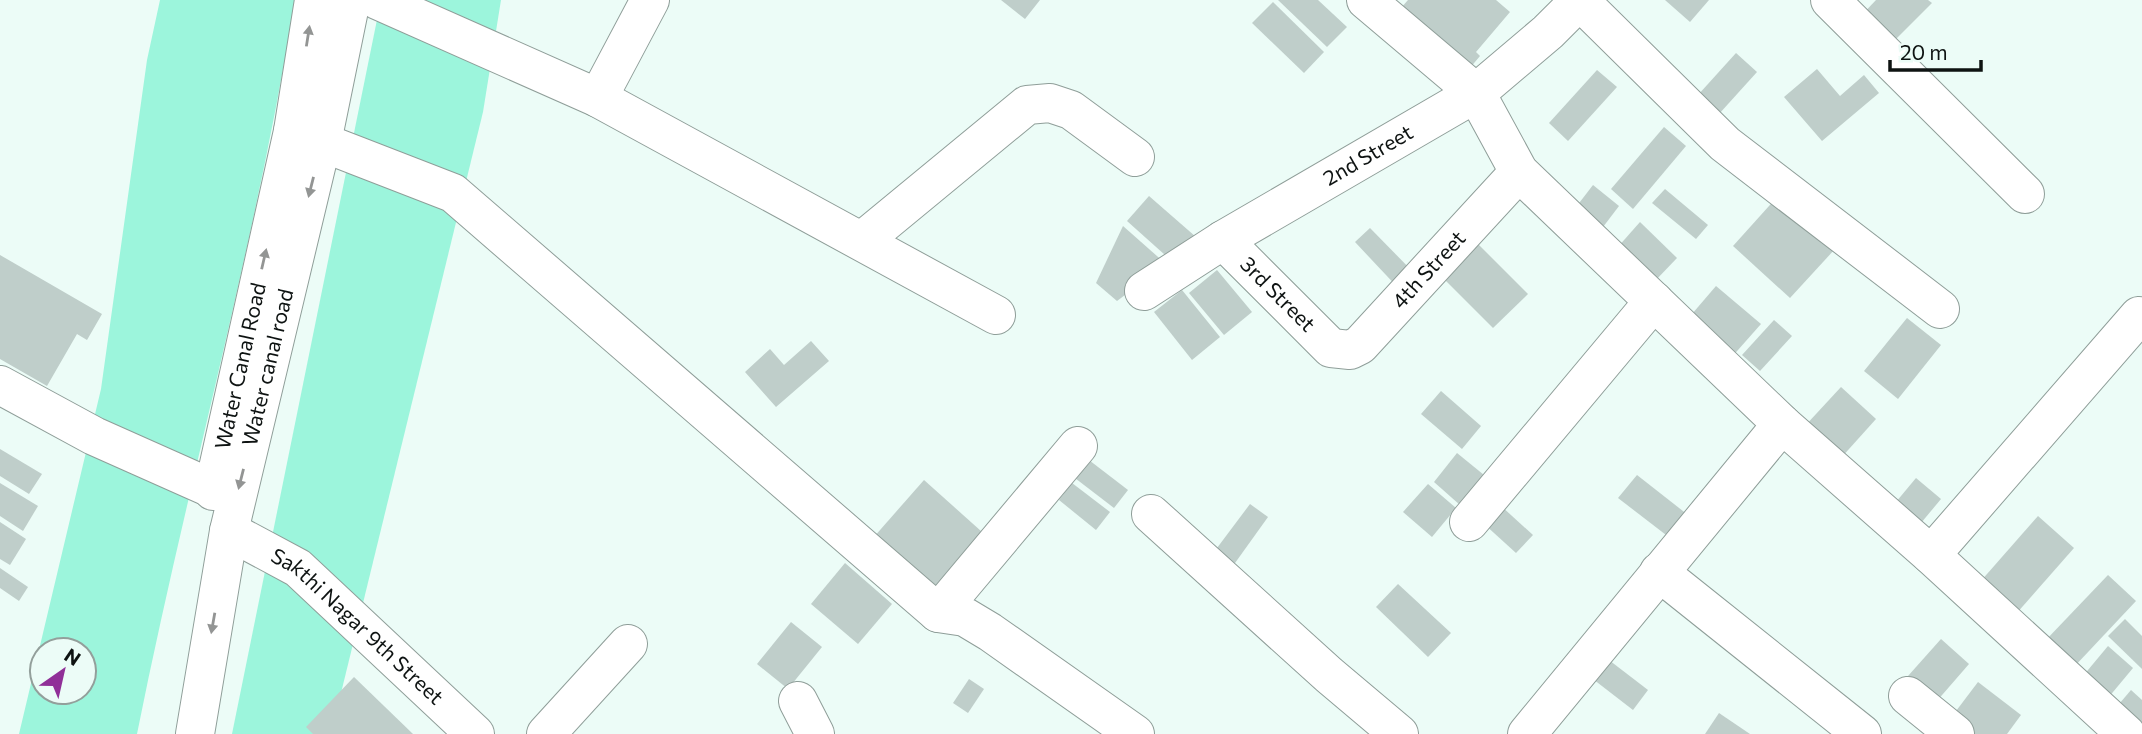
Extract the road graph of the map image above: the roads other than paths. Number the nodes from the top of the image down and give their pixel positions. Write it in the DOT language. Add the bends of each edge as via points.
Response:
graph roads {
  1 [pos="314,0"];
  2 [pos="351,0"];
  3 [pos="377,0"];
  4 [pos="650,0"];
  5 [pos="1366,0"];
  6 [pos="1579,0"];
  7 [pos="1830,0"];
  8 [pos="1476,93"];
  9 [pos="598,98"];
  10 [pos="307,137"];
  11 [pos="1135,157"];
  12 [pos="1519,172"];
  13 [pos="2025,194"];
  14 [pos="862,240"];
  15 [pos="1223,240"];
  16 [pos="1144,291"];
  17 [pos="1654,301"];
  18 [pos="1941,309"];
  19 [pos="996,315"];
  20 [pos="2139,316"];
  21 [pos="1331,348"];
  22 [pos="0,385"];
  23 [pos="1782,424"];
  24 [pos="1078,446"];
  25 [pos="213,489"];
  26 [pos="1151,514"];
  27 [pos="1469,522"];
  28 [pos="229,531"];
  29 [pos="1931,555"];
  30 [pos="1659,572"];
  31 [pos="938,613"];
  32 [pos="628,644"];
  33 [pos="1908,696"];
  34 [pos="798,701"];
  35 [pos="168,734"];
  36 [pos="195,734"];
  37 [pos="475,734"];
  38 [pos="546,734"];
  39 [pos="815,734"];
  40 [pos="1135,734"];
  41 [pos="1399,734"];
  42 [pos="1527,734"];
  43 [pos="1862,734"];
  44 [pos="1955,734"];
  45 [pos="2126,734"];
  10 -- 1 [label="street, Water Canal Road, one-way"];
  2 -- 10 [label="street, Water canal road"];
  3 -- 9 [label="street"];
  4 -- 9 [label="street"];
  5 -- 8 [label="street"];
  6 -- 8 [label="street, 2nd Street"];
  6 -- 18 [label="street" via="1725,144"];
  7 -- 13 [label="street"];
  8 -- 12 [label="street"];
  8 -- 15 [label="street, 2nd Street"];
  9 -- 14 [label="street"];
  25 -- 10 [label="street, Water Canal Road, one-way"];
  10 -- 28 [label="street, Water canal road, one-way"];
  10 -- 31 [label="street" via="453,193"];
  11 -- 14 [label="street" via="1071,110 1050,103 1027,105"];
  12 -- 17 [label="street"];
  12 -- 21 [label="street, 4th Street" via="1360,345 1350,350"];
  14 -- 19 [label="street"];
  15 -- 16 [label="street, 2nd Street"];
  15 -- 21 [label="street, 3rd Street"];
  17 -- 23 [label="street"];
  17 -- 27 [label="street"];
  20 -- 29 [label="street"];
  22 -- 25 [label="street" via="94,436"];
  23 -- 29 [label="street"];
  23 -- 30 [label="street"];
  24 -- 31 [label="street"];
  25 -- 35 [label="street, Water Canal Road"];
  26 -- 41 [label="street"];
  28 -- 36 [label="street, Water canal road, one-way"];
  28 -- 37 [label="street, Sakthi Nagar 9th Street" via="298,568"];
  29 -- 45 [label="street"];
  30 -- 42 [label="street"];
  30 -- 43 [label="street"];
  31 -- 40 [label="street" via="965,617 990,632"];
  32 -- 38 [label="street"];
  33 -- 44 [label="street"];
  34 -- 39 [label="street"];
}
